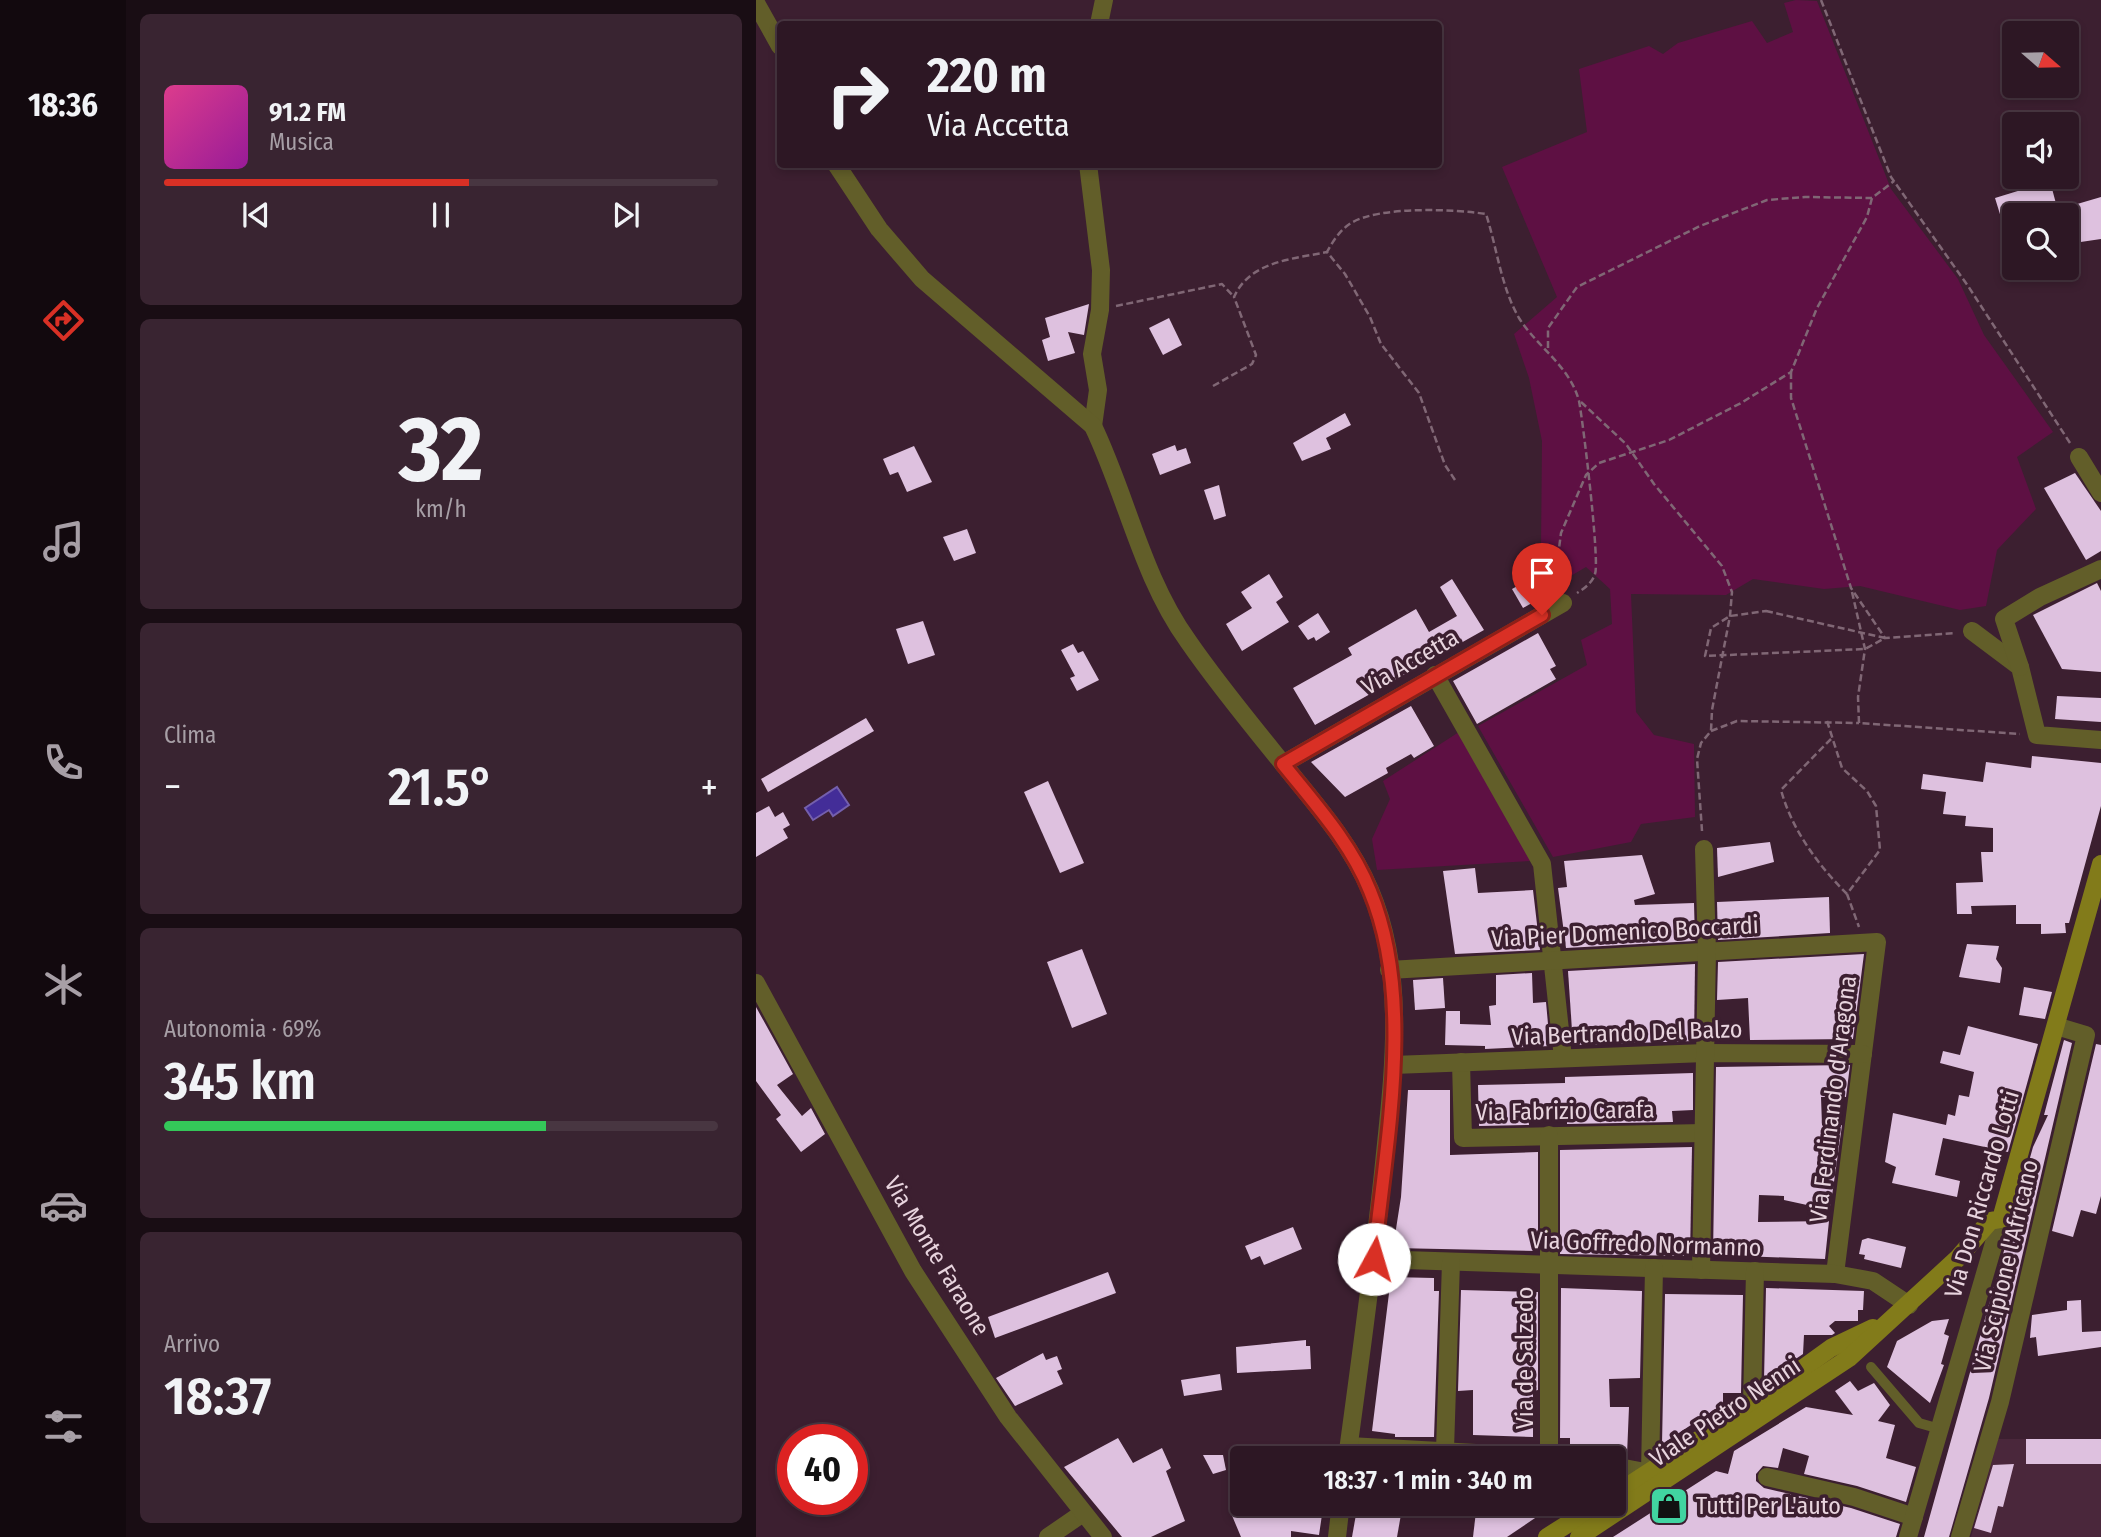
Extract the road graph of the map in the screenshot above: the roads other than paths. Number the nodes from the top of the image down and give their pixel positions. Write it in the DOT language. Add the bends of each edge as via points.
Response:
graph roads {
  1 [pos="1104,0"];
  2 [pos="756,3"];
  3 [pos="1100,21"];
  4 [pos="777,41"];
  5 [pos="839,168"];
  6 [pos="1088,168"];
  7 [pos="1093,426"];
  8 [pos="2078,457"];
  9 [pos="2101,493"];
  10 [pos="2101,569"];
  11 [pos="1563,603"];
  12 [pos="1972,631"];
  13 [pos="2020,667"];
  14 [pos="1435,675"];
  15 [pos="2101,740"];
  16 [pos="1283,764"];
  17 [pos="1704,849"];
  18 [pos="2101,864"];
  19 [pos="1865,943"];
  20 [pos="1707,952"];
  21 [pos="1553,961"];
  22 [pos="1389,970"];
  23 [pos="756,983"];
  24 [pos="2056,1027"];
  25 [pos="1705,1053"];
  26 [pos="1863,1054"];
  27 [pos="1563,1058"];
  28 [pos="1461,1062"];
  29 [pos="1394,1065"];
  30 [pos="1703,1133"];
  31 [pos="1549,1135"];
  32 [pos="2001,1219"];
  33 [pos="1374,1259"];
  34 [pos="1451,1262"];
  35 [pos="1550,1265"];
  36 [pos="1654,1268"];
  37 [pos="1701,1270"];
  38 [pos="1755,1271"];
  39 [pos="1835,1274"];
  40 [pos="1909,1305"];
  41 [pos="1892,1319"];
  42 [pos="1871,1367"];
  43 [pos="1752,1405"];
  44 [pos="1940,1429"];
  45 [pos="1349,1446"];
  46 [pos="1446,1446"];
  47 [pos="1557,1446"];
  48 [pos="1626,1468"];
  49 [pos="1650,1472"];
  50 [pos="1766,1477"];
  51 [pos="1626,1487"];
  52 [pos="1083,1513"];
  53 [pos="1339,1516"];
  54 [pos="1580,1516"];
  55 [pos="1914,1517"];
  56 [pos="1048,1537"];
  57 [pos="1103,1537"];
  58 [pos="1337,1537"];
  59 [pos="1547,1537"];
  60 [pos="1579,1537"];
  61 [pos="1908,1537"];
  62 [pos="1960,1537"];
  1 -- 3 [label="street"];
  2 -- 4 [label="street"];
  5 -- 7 [label="street" via="879,229 922,279"];
  6 -- 7 [label="street" via="1101,270 1092,354 1098,390"];
  7 -- 16 [label="street" via="1163,599 1187,639"];
  8 -- 9 [label="street"];
  10 -- 13 [label="street" via="2004,619"];
  11 -- 14 [label="street, Via Accetta"];
  12 -- 13 [label="street"];
  13 -- 15 [label="street" via="2037,735"];
  14 -- 16 [label="street, Via Accetta"];
  14 -- 21 [label="street" via="1542,864"];
  16 -- 22 [label="street" via="1355,859 1384,932"];
  17 -- 20 [label="street"];
  18 -- 24 [label="main road, Via Don Riccardo Lotti"];
  19 -- 20 [label="street, Via Pier Domenico Boccardi"];
  19 -- 26 [label="street, Via Ferdinando d'Aragona" via="1877,942"];
  20 -- 21 [label="street, Via Pier Domenico Boccardi"];
  20 -- 25 [label="street"];
  21 -- 22 [label="street, Via Pier Domenico Boccardi"];
  21 -- 27 [label="street"];
  22 -- 29 [label="street"];
  23 -- 52 [label="street, Via Monte Faraone" via="913,1272 1008,1417"];
  24 -- 32 [label="main road, Via Don Riccardo Lotti"];
  24 -- 62 [label="street, Via Scipione l'Africano" via="2086,1035 2000,1402"];
  25 -- 26 [label="street, Via Bertrando Del Balzo"];
  25 -- 27 [label="street, Via Bertrando Del Balzo"];
  25 -- 30 [label="street"];
  26 -- 39 [label="street, Via Ferdinando d'Aragona"];
  27 -- 28 [label="street, Via Bertrando Del Balzo"];
  28 -- 29 [label="street, Via Bertrando Del Balzo"];
  28 -- 31 [label="street, Via Fabrizio Carafa" via="1463,1138"];
  29 -- 33 [label="street"];
  30 -- 31 [label="street, Via Fabrizio Carafa"];
  30 -- 37 [label="street"];
  31 -- 35 [label="street, Via de Salzedo"];
  32 -- 40 [label="main road, Viale Pietro Nenni" via="1990,1221"];
  32 -- 44 [label="street, Via Don Riccardo Lotti"];
  33 -- 34 [label="street, Via Goffredo Normanno"];
  33 -- 45 [label="street"];
  34 -- 35 [label="street, Via Goffredo Normanno"];
  34 -- 46 [label="street"];
  35 -- 36 [label="street, Via Goffredo Normanno"];
  35 -- 47 [label="street, Via de Salzedo"];
  36 -- 37 [label="street, Via Goffredo Normanno"];
  36 -- 49 [label="street"];
  37 -- 38 [label="street, Via Goffredo Normanno"];
  38 -- 39 [label="street, Via Goffredo Normanno"];
  38 -- 43 [label="street"];
  39 -- 40 [label="street, Via Goffredo Normanno" via="1874,1281"];
  40 -- 41 [label="main road, Viale Pietro Nenni"];
  41 -- 43 [label="main road, Viale Pietro Nenni" via="1831,1348"];
  41 -- 60 [label="main road, Viale Pietro Nenni" via="1849,1358"];
  42 -- 44 [label="lane" via="1919,1423"];
  43 -- 49 [label="main road, Viale Pietro Nenni"];
  44 -- 55 [label="street, Via Don Riccardo Lotti"];
  48 -- 49 [label="street"];
  49 -- 51 [label="main road, Viale Pietro Nenni"];
  50 -- 55 [label="street" via="1854,1497"];
  52 -- 56 [label="street"];
  52 -- 57 [label="street, Via Monte Faraone"];
  53 -- 58 [label="street"];
  54 -- 59 [label="main road"];
  55 -- 61 [label="street, Via Don Riccardo Lotti"];
}
